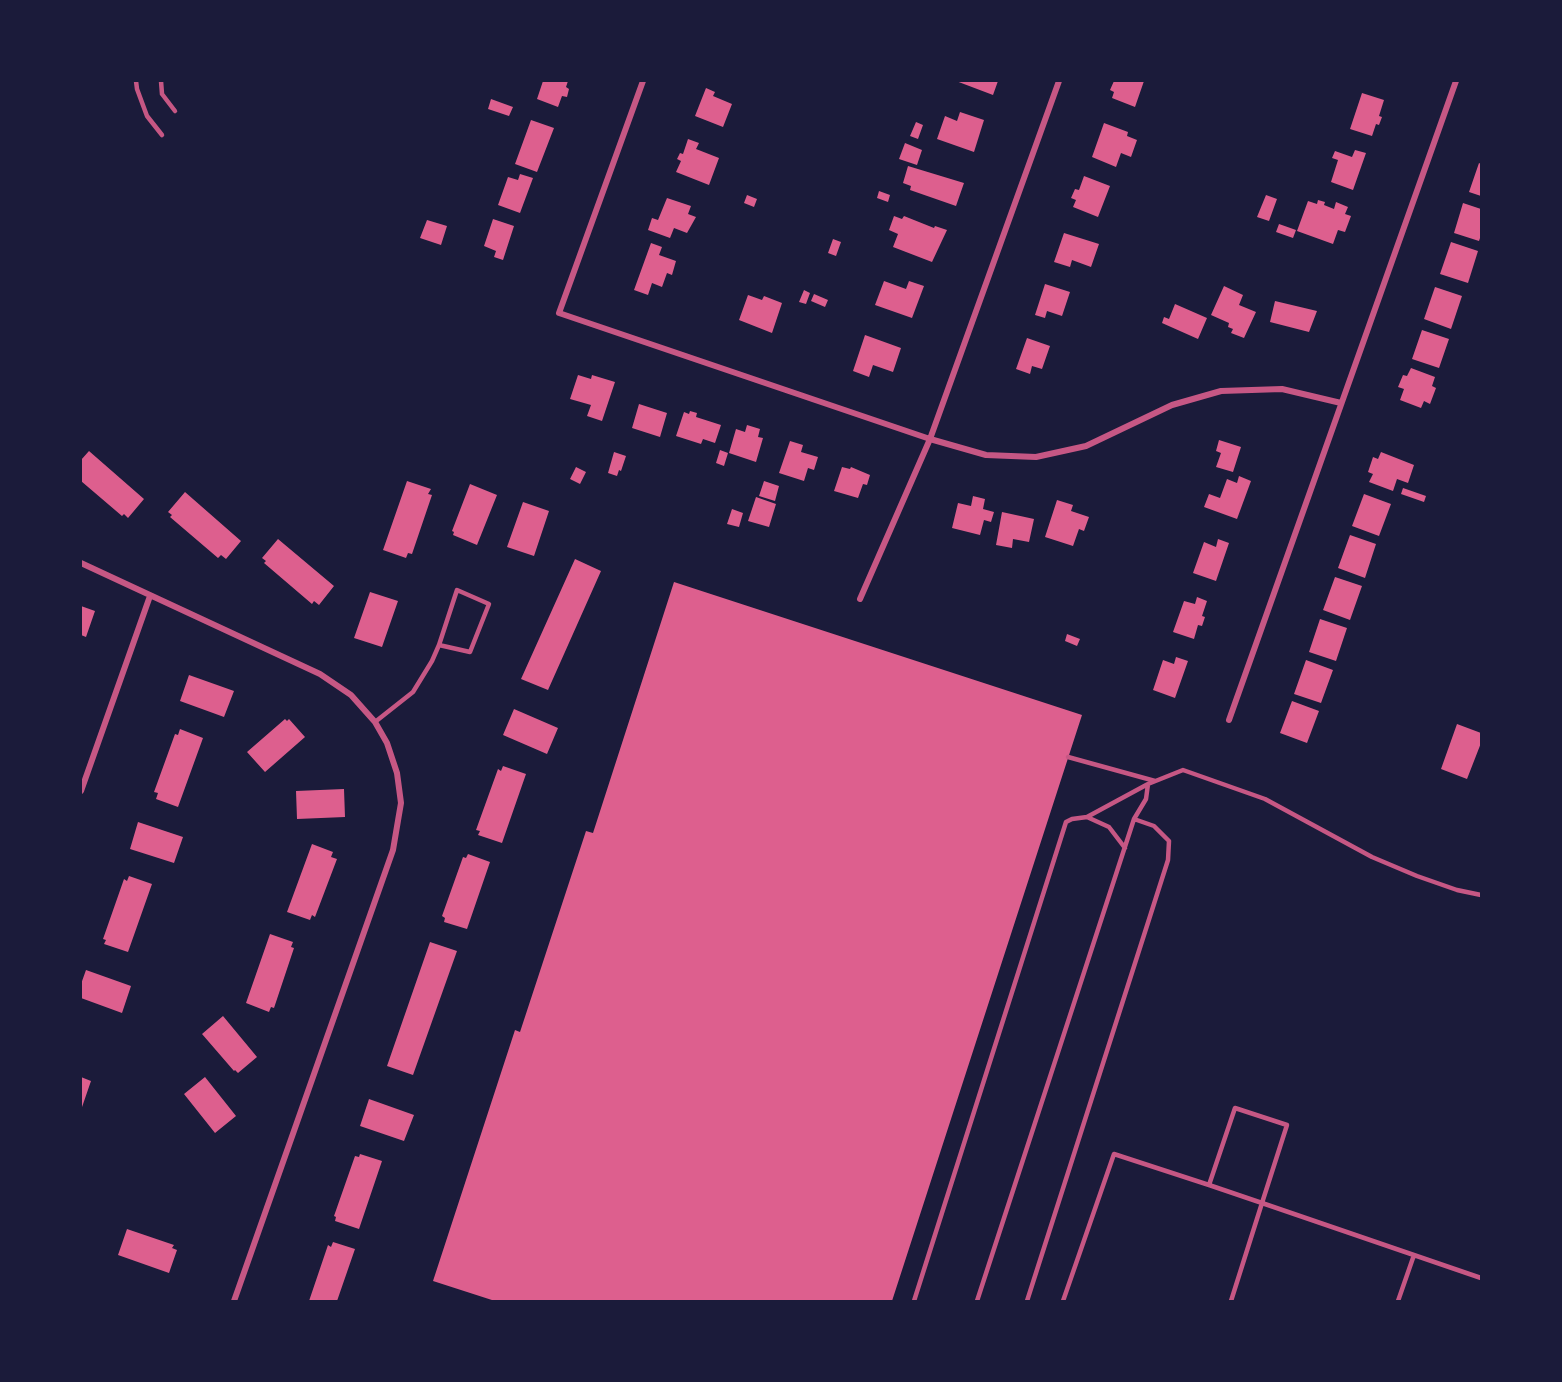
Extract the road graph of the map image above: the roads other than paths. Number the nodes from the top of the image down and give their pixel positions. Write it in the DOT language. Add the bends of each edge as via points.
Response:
graph roads {
  1 [pos="136,81"];
  2 [pos="161,81"];
  3 [pos="643,81"];
  4 [pos="1059,81"];
  5 [pos="1456,81"];
  6 [pos="175,111"];
  7 [pos="162,135"];
  8 [pos="1341,403"];
  9 [pos="930,439"];
  10 [pos="81,563"];
  11 [pos="150,596"];
  12 [pos="860,599"];
  13 [pos="439,645"];
  14 [pos="1229,720"];
  15 [pos="375,722"];
  16 [pos="1068,757"];
  17 [pos="1155,781"];
  18 [pos="1148,784"];
  19 [pos="81,791"];
  20 [pos="1087,817"];
  21 [pos="1134,819"];
  22 [pos="1125,848"];
  23 [pos="1481,895"];
  24 [pos="1209,1185"];
  25 [pos="1262,1203"];
  26 [pos="1414,1254"];
  27 [pos="1481,1278"];
  28 [pos="234,1301"];
  29 [pos="914,1301"];
  30 [pos="976,1301"];
  31 [pos="1027,1301"];
  32 [pos="1063,1301"];
  33 [pos="1231,1301"];
  34 [pos="1398,1301"];
  1 -- 7 [label="lane" via="147,116"];
  2 -- 6 [label="lane" via="162,94"];
  3 -- 9 [label="street" via="559,314"];
  4 -- 9 [label="street"];
  5 -- 8 [label="street"];
  8 -- 9 [label="street" via="1282,389 1221,391 1172,405 1086,446 1036,457 986,455"];
  8 -- 14 [label="street"];
  9 -- 12 [label="street"];
  10 -- 11 [label="street"];
  11 -- 15 [label="street" via="320,674 351,695"];
  11 -- 19 [label="street"];
  13 -- 13 [label="lane" via="470,652 489,604 457,590"];
  13 -- 15 [label="lane" via="413,692"];
  15 -- 28 [label="street" via="398,773 401,803 393,850"];
  16 -- 17 [label="lane"];
  17 -- 18 [label="lane"];
  17 -- 23 [label="lane" via="1183,770 1210,779 1265,799 1390,865"];
  18 -- 20 [label="lane"];
  18 -- 21 [label="lane" via="1146,799"];
  20 -- 22 [label="lane" via="1109,826"];
  20 -- 29 [label="lane" via="1066,822"];
  21 -- 22 [label="lane"];
  21 -- 31 [label="lane" via="1154,826 1169,841 1168,860"];
  22 -- 30 [label="lane"];
  24 -- 25 [label="lane"];
  24 -- 25 [label="lane" via="1235,1108 1287,1125"];
  24 -- 32 [label="lane" via="1114,1154"];
  25 -- 26 [label="lane"];
  25 -- 33 [label="lane"];
  26 -- 27 [label="lane"];
  26 -- 34 [label="lane"];
}
